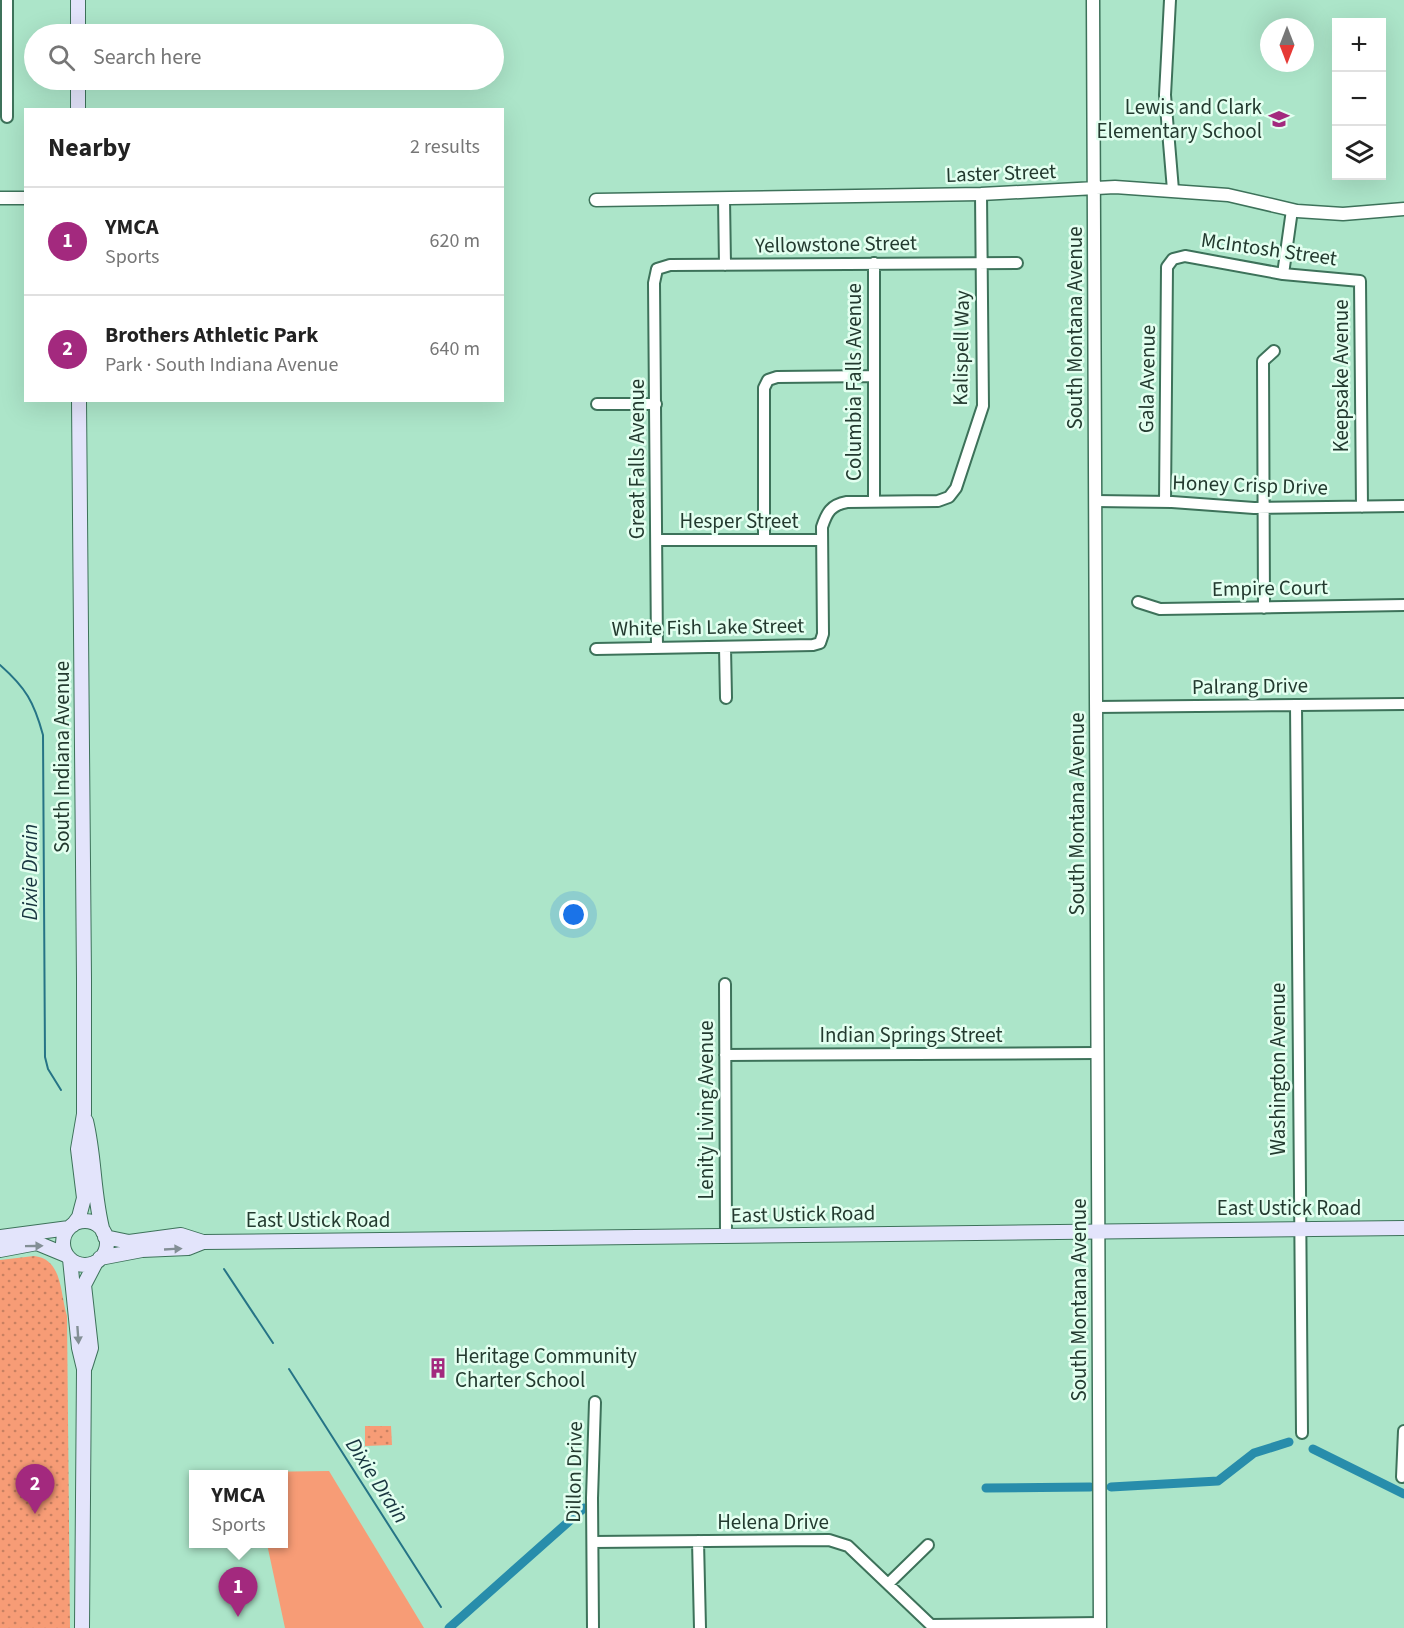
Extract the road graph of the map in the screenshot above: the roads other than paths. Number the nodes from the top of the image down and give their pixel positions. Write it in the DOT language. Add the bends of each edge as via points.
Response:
graph roads {
  1 [pos="78,0"];
  2 [pos="1093,0"];
  3 [pos="1170,0"];
  4 [pos="5,4"];
  5 [pos="78,24"];
  6 [pos="78,90"];
  7 [pos="78,108"];
  8 [pos="7,117"];
  9 [pos="1094,189"];
  10 [pos="1173,190"];
  11 [pos="981,194"];
  12 [pos="0,198"];
  13 [pos="24,198"];
  14 [pos="724,198"];
  15 [pos="596,200"];
  16 [pos="1404,209"];
  17 [pos="1292,210"];
  18 [pos="1173,259"];
  19 [pos="982,262"];
  20 [pos="874,263"];
  21 [pos="1017,263"];
  22 [pos="724,265"];
  23 [pos="657,269"];
  24 [pos="1283,274"];
  25 [pos="1360,281"];
  26 [pos="1274,351"];
  27 [pos="874,376"];
  28 [pos="79,402"];
  29 [pos="597,404"];
  30 [pos="656,404"];
  31 [pos="874,501"];
  32 [pos="1095,501"];
  33 [pos="1165,502"];
  34 [pos="1404,506"];
  35 [pos="1362,507"];
  36 [pos="1264,508"];
  37 [pos="657,540"];
  38 [pos="764,540"];
  39 [pos="822,540"];
  40 [pos="1138,602"];
  41 [pos="1404,605"];
  42 [pos="1264,608"];
  43 [pos="725,647"];
  44 [pos="657,648"];
  45 [pos="596,649"];
  46 [pos="726,698"];
  47 [pos="1404,704"];
  48 [pos="1296,705"];
  49 [pos="1096,707"];
  50 [pos="725,984"];
  51 [pos="1097,1053"];
  52 [pos="725,1055"];
  53 [pos="84,1114"];
  54 [pos="71,1227"];
  55 [pos="1404,1228"];
  56 [pos="1300,1229"];
  57 [pos="1098,1231"];
  58 [pos="104,1235"];
  59 [pos="726,1236"];
  60 [pos="0,1237"];
  61 [pos="203,1242"];
  62 [pos="0,1250"];
  63 [pos="68,1257"];
  64 [pos="98,1260"];
  65 [pos="84,1369"];
  66 [pos="595,1402"];
  67 [pos="1404,1431"];
  68 [pos="1302,1432"];
  69 [pos="1402,1477"];
  70 [pos="698,1541"];
  71 [pos="593,1542"];
  72 [pos="928,1545"];
  73 [pos="888,1584"];
  74 [pos="1100,1626"];
  75 [pos="931,1627"];
  76 [pos="82,1628"];
  77 [pos="593,1628"];
  78 [pos="700,1628"];
  1 -- 5 [label="main road"];
  2 -- 9 [label="street, South Montana Avenue"];
  3 -- 10 [label="street" via="1165,95"];
  4 -- 8 [label="street"];
  6 -- 7 [label="main road"];
  9 -- 10 [label="street, Laster Street"];
  9 -- 11 [label="street, Laster Street"];
  9 -- 32 [label="street, South Montana Avenue"];
  10 -- 17 [label="street, Laster Street" via="1228,195"];
  11 -- 14 [label="street, Laster Street"];
  11 -- 19 [label="street, Kalispell Way"];
  12 -- 13 [label="street"];
  14 -- 15 [label="street, Laster Street"];
  14 -- 22 [label="street"];
  16 -- 17 [label="street, Laster Street" via="1343,214"];
  17 -- 24 [label="street"];
  18 -- 24 [label="street, McIntosh Street" via="1185,256"];
  18 -- 33 [label="street, Gala Avenue" via="1167,267"];
  19 -- 20 [label="street, Yellowstone Street"];
  19 -- 21 [label="street, Yellowstone Street"];
  19 -- 31 [label="street, Kalispell Way" via="983,406 956,488 949,497 938,501"];
  20 -- 22 [label="street, Yellowstone Street"];
  20 -- 27 [label="street, Columbia Falls Avenue"];
  22 -- 23 [label="street, Yellowstone Street"];
  23 -- 30 [label="street, Great Falls Avenue"];
  24 -- 25 [label="street, McIntosh Street"];
  25 -- 35 [label="street, Keepsake Avenue"];
  26 -- 36 [label="street" via="1263,361"];
  27 -- 31 [label="street, Columbia Falls Avenue"];
  27 -- 38 [label="street" via="768,380 764,388"];
  28 -- 53 [label="main road, South Indiana Avenue"];
  29 -- 30 [label="street"];
  30 -- 37 [label="street, Great Falls Avenue"];
  31 -- 39 [label="street" via="834,505 826,514"];
  32 -- 33 [label="street, Honey Crisp Drive"];
  32 -- 49 [label="street, South Montana Avenue"];
  33 -- 36 [label="street, Honey Crisp Drive"];
  34 -- 35 [label="street, Honey Crisp Drive"];
  35 -- 36 [label="street, Honey Crisp Drive"];
  36 -- 42 [label="street"];
  37 -- 38 [label="street, Hesper Street"];
  37 -- 44 [label="street, Great Falls Avenue"];
  38 -- 39 [label="street, Hesper Street"];
  39 -- 43 [label="street, White Fish Lake Street" via="820,643"];
  40 -- 42 [label="street, Empire Court" via="1160,609"];
  41 -- 42 [label="street, Empire Court"];
  43 -- 44 [label="street, White Fish Lake Street"];
  43 -- 46 [label="street"];
  44 -- 45 [label="street, White Fish Lake Street"];
  47 -- 48 [label="street, Palrang Drive"];
  48 -- 49 [label="street, Palrang Drive"];
  48 -- 56 [label="street, Washington Avenue"];
  49 -- 51 [label="street, South Montana Avenue"];
  50 -- 52 [label="street, Lenity Living Avenue"];
  51 -- 52 [label="street, Indian Springs Street"];
  51 -- 57 [label="street, South Montana Avenue"];
  52 -- 59 [label="street, Lenity Living Avenue"];
  53 -- 54 [label="main road, South Indiana Avenue" via="78,1149 84,1198 79,1217"];
  53 -- 58 [label="main road, South Indiana Avenue" via="91,1144 95,1203"];
  54 -- 58 [label="main road" via="90,1222"];
  54 -- 60 [label="main road"];
  54 -- 63 [label="main road" via="63,1238"];
  55 -- 56 [label="main road, East Ustick Road"];
  56 -- 57 [label="main road, East Ustick Road"];
  56 -- 68 [label="street, Washington Avenue"];
  57 -- 59 [label="main road, East Ustick Road"];
  57 -- 74 [label="street, South Montana Avenue"];
  58 -- 61 [label="main road, East Ustick Road" via="129,1242 181,1236"];
  58 -- 64 [label="main road" via="106,1248"];
  59 -- 61 [label="main road, East Ustick Road"];
  64 -- 61 [label="main road, East Ustick Road, one-way" via="142,1251 188,1248"];
  62 -- 63 [label="main road, one-way" via="37,1244"];
  63 -- 64 [label="main road" via="80,1264"];
  63 -- 65 [label="main road, one-way"];
  64 -- 65 [label="main road" via="84,1285 91,1348"];
  65 -- 76 [label="main road"];
  66 -- 71 [label="street, Dillon Drive"];
  67 -- 69 [label="street"];
  70 -- 71 [label="street, Helena Drive"];
  70 -- 73 [label="street, Helena Drive" via="839,1542"];
  70 -- 78 [label="street"];
  71 -- 77 [label="street, Dillon Drive"];
  72 -- 73 [label="street"];
  73 -- 75 [label="street, Helena Drive"];
  74 -- 75 [label="street, Helena Drive"];
}
